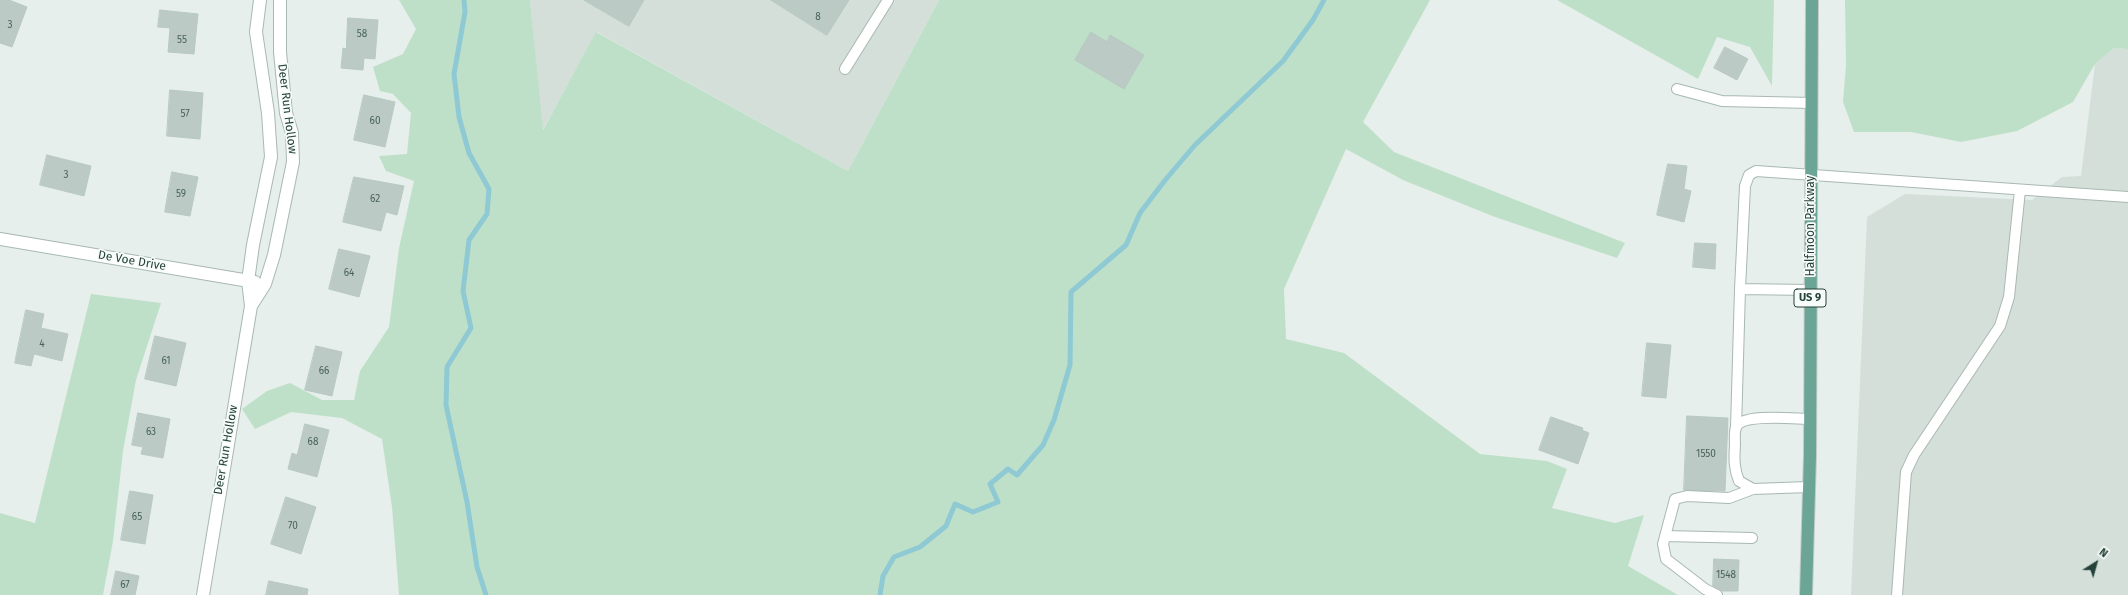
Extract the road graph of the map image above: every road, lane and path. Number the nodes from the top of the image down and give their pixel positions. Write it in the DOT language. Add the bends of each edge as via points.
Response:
graph roads {
  1 [pos="260,0"];
  2 [pos="280,0"];
  3 [pos="888,0"];
  4 [pos="1812,0"];
  5 [pos="845,69"];
  6 [pos="1676,89"];
  7 [pos="1812,103"];
  8 [pos="268,113"];
  9 [pos="286,113"];
  10 [pos="1811,176"];
  11 [pos="2020,190"];
  12 [pos="2128,197"];
  13 [pos="0,239"];
  14 [pos="248,281"];
  15 [pos="264,284"];
  16 [pos="1740,289"];
  17 [pos="1810,290"];
  18 [pos="251,306"];
  19 [pos="1810,419"];
  20 [pos="1736,428"];
  21 [pos="1809,487"];
  22 [pos="1753,489"];
  23 [pos="1665,536"];
  24 [pos="1752,538"];
  25 [pos="203,595"];
  26 [pos="1718,595"];
  27 [pos="1806,595"];
  28 [pos="1897,595"];
  1 -- 8 [label="street, Deer Run Hollow" via="256,32"];
  2 -- 9 [label="street, Deer Run Hollow" via="280,52"];
  3 -- 5 [label="lane"];
  4 -- 7 [label="main road, Halfmoon Parkway / US 9"];
  6 -- 7 [label="lane" via="1722,101"];
  7 -- 10 [label="main road, Halfmoon Parkway / US 9"];
  8 -- 9 [label="street"];
  8 -- 14 [label="street, Deer Run Hollow" via="271,157"];
  9 -- 15 [label="street, Deer Run Hollow" via="292,133 293,162 274,255"];
  10 -- 11 [label="lane"];
  10 -- 16 [label="lane" via="1756,171 1749,175 1745,186"];
  10 -- 17 [label="main road, Halfmoon Parkway / US 9"];
  11 -- 12 [label="lane"];
  11 -- 28 [label="lane" via="2009,297 2000,326 1914,455 1906,472"];
  13 -- 14 [label="street, De Voe Drive"];
  14 -- 15 [label="street, De Voe Drive"];
  14 -- 18 [label="street, Deer Run Hollow"];
  15 -- 18 [label="street, Deer Run Hollow"];
  16 -- 17 [label="lane"];
  16 -- 20 [label="lane"];
  17 -- 19 [label="main road, Halfmoon Parkway / US 9"];
  18 -- 25 [label="street, Deer Run Hollow"];
  19 -- 20 [label="lane" via="1747,419"];
  19 -- 21 [label="main road, Halfmoon Parkway / US 9"];
  20 -- 22 [label="lane" via="1734,470 1739,481"];
  21 -- 22 [label="lane"];
  21 -- 27 [label="main road, Halfmoon Parkway / US 9"];
  22 -- 23 [label="lane" via="1729,498 1687,496 1675,499"];
  23 -- 24 [label="lane"];
  23 -- 26 [label="lane" via="1663,544 1666,559 1705,589"];
}
